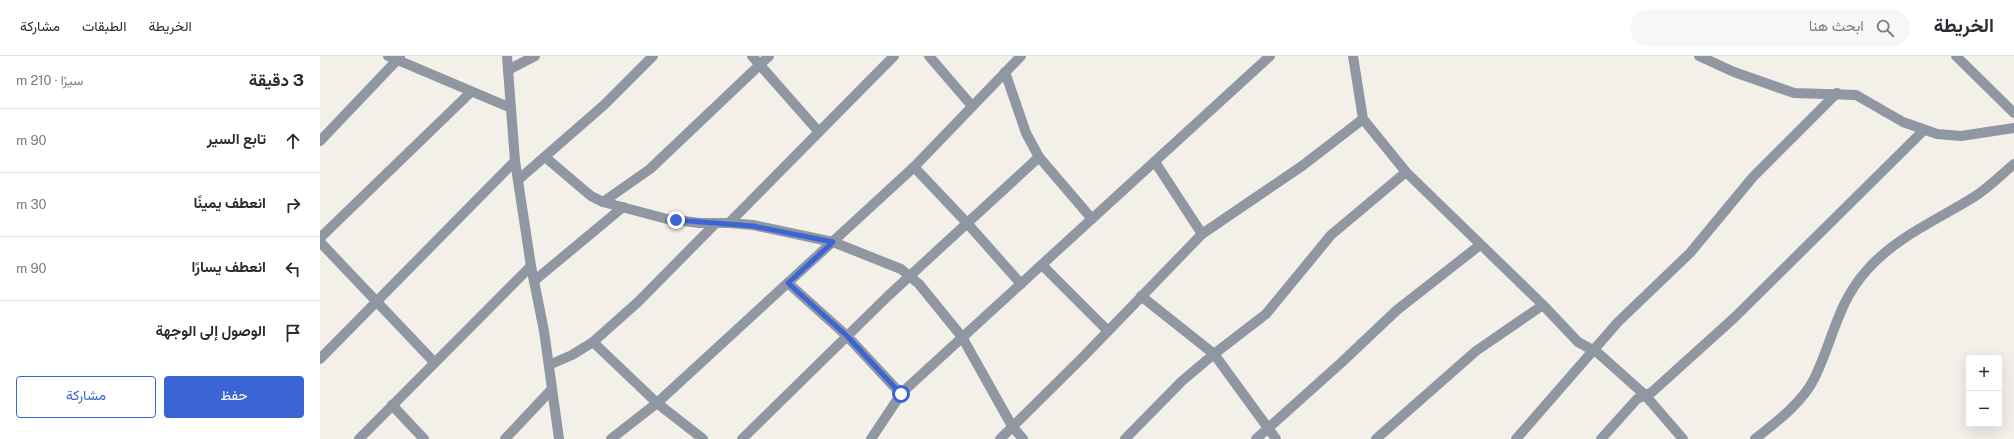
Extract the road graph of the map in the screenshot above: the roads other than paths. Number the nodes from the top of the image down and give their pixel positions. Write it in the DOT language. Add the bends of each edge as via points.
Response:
graph roads {
  1 [pos="507,56"];
  2 [pos="535,56"];
  3 [pos="653,56"];
  4 [pos="752,56"];
  5 [pos="769,56"];
  6 [pos="894,56"];
  7 [pos="929,56"];
  8 [pos="1021,56"];
  9 [pos="1270,56"];
  10 [pos="1353,56"];
  11 [pos="1699,56"];
  12 [pos="1956,56"];
  13 [pos="395,58"];
  14 [pos="760,65"];
  15 [pos="508,70"];
  16 [pos="1005,72"];
  17 [pos="471,92"];
  18 [pos="1837,93"];
  19 [pos="972,106"];
  20 [pos="511,108"];
  21 [pos="2014,113"];
  22 [pos="1363,119"];
  23 [pos="2014,128"];
  24 [pos="1923,130"];
  25 [pos="819,132"];
  26 [pos="320,141"];
  27 [pos="545,157"];
  28 [pos="1039,157"];
  29 [pos="515,161"];
  30 [pos="1155,162"];
  31 [pos="2014,164"];
  32 [pos="914,167"];
  33 [pos="1406,172"];
  34 [pos="518,180"];
  35 [pos="603,202"];
  36 [pos="623,207"];
  37 [pos="1092,219"];
  38 [pos="729,223"];
  39 [pos="967,223"];
  40 [pos="714,224"];
  41 [pos="1202,234"];
  42 [pos="320,238"];
  43 [pos="320,242"];
  44 [pos="833,242"];
  45 [pos="1480,245"];
  46 [pos="1042,265"];
  47 [pos="531,266"];
  48 [pos="910,275"];
  49 [pos="534,281"];
  50 [pos="788,283"];
  51 [pos="1021,284"];
  52 [pos="1141,296"];
  53 [pos="375,302"];
  54 [pos="1543,305"];
  55 [pos="1108,331"];
  56 [pos="847,336"];
  57 [pos="962,337"];
  58 [pos="593,342"];
  59 [pos="1593,350"];
  60 [pos="1214,354"];
  61 [pos="320,359"];
  62 [pos="434,362"];
  63 [pos="548,365"];
  64 [pos="552,389"];
  65 [pos="901,394"];
  66 [pos="1645,395"];
  67 [pos="657,403"];
  68 [pos="392,405"];
  69 [pos="1012,426"];
  70 [pos="1268,429"];
  71 [pos="359,439"];
  72 [pos="424,439"];
  73 [pos="505,439"];
  74 [pos="559,439"];
  75 [pos="611,439"];
  76 [pos="704,439"];
  77 [pos="742,439"];
  78 [pos="871,439"];
  79 [pos="1000,439"];
  80 [pos="1023,439"];
  81 [pos="1124,439"];
  82 [pos="1256,439"];
  83 [pos="1276,439"];
  84 [pos="1376,439"];
  85 [pos="1516,439"];
  86 [pos="1601,439"];
  87 [pos="1683,439"];
  88 [pos="1755,439"];
  1 -- 15 [label="street"];
  2 -- 15 [label="street"];
  3 -- 27 [label="street" via="604,106"];
  4 -- 14 [label="street"];
  5 -- 14 [label="street"];
  6 -- 25 [label="street"];
  7 -- 19 [label="street"];
  8 -- 16 [label="street"];
  9 -- 30 [label="street"];
  10 -- 22 [label="street"];
  11 -- 18 [label="street" via="1734,72 1794,93"];
  12 -- 21 [label="street"];
  13 -- 17 [label="street"];
  13 -- 26 [label="street"];
  14 -- 25 [label="street"];
  14 -- 35 [label="street" via="650,168"];
  15 -- 20 [label="street"];
  16 -- 19 [label="street"];
  16 -- 28 [label="street" via="1026,133"];
  17 -- 20 [label="street"];
  17 -- 42 [label="street"];
  18 -- 24 [label="street" via="1863,98 1903,122"];
  18 -- 59 [label="street" via="1753,177 1690,254 1618,322"];
  19 -- 32 [label="street"];
  20 -- 29 [label="street"];
  22 -- 33 [label="street"];
  22 -- 41 [label="street" via="1302,166"];
  23 -- 24 [label="street" via="1961,136"];
  24 -- 66 [label="street" via="1734,318 1652,392"];
  25 -- 38 [label="street"];
  27 -- 34 [label="street"];
  27 -- 35 [label="street" via="591,196"];
  28 -- 37 [label="street"];
  28 -- 39 [label="street"];
  29 -- 34 [label="street"];
  29 -- 53 [label="street"];
  30 -- 37 [label="street"];
  30 -- 41 [label="street"];
  31 -- 88 [label="street" via="1976,196 1925,224 1885,252 1866,270 1847,296 1824,357 1806,391"];
  32 -- 39 [label="street"];
  32 -- 44 [label="street"];
  33 -- 45 [label="street"];
  33 -- 60 [label="street" via="1331,235 1266,314"];
  34 -- 47 [label="street"];
  35 -- 36 [label="street"];
  36 -- 40 [label="street" via="667,219"];
  36 -- 49 [label="street"];
  37 -- 46 [label="street"];
  38 -- 40 [label="street"];
  38 -- 44 [label="street"];
  39 -- 48 [label="street"];
  39 -- 51 [label="street"];
  40 -- 58 [label="street" via="638,302"];
  41 -- 52 [label="street"];
  43 -- 53 [label="street"];
  44 -- 48 [label="street" via="896,266"];
  44 -- 50 [label="street"];
  45 -- 54 [label="street"];
  45 -- 70 [label="street" via="1397,310"];
  46 -- 51 [label="street"];
  46 -- 55 [label="street"];
  47 -- 49 [label="street"];
  47 -- 62 [label="street"];
  48 -- 56 [label="street"];
  48 -- 57 [label="street"];
  49 -- 63 [label="street"];
  50 -- 56 [label="street"];
  50 -- 67 [label="street"];
  51 -- 57 [label="street"];
  52 -- 55 [label="street"];
  52 -- 60 [label="street"];
  53 -- 61 [label="street"];
  53 -- 62 [label="street"];
  54 -- 59 [label="street" via="1578,342"];
  54 -- 84 [label="street" via="1472,355"];
  55 -- 69 [label="street"];
  56 -- 65 [label="street"];
  56 -- 77 [label="street"];
  57 -- 65 [label="street"];
  57 -- 69 [label="street"];
  58 -- 63 [label="street" via="572,356"];
  58 -- 67 [label="street"];
  59 -- 66 [label="street"];
  59 -- 85 [label="street"];
  60 -- 70 [label="street"];
  60 -- 81 [label="street" via="1182,381"];
  62 -- 68 [label="street"];
  63 -- 64 [label="street"];
  64 -- 73 [label="street"];
  64 -- 74 [label="street"];
  65 -- 78 [label="street"];
  66 -- 86 [label="street" via="1637,399"];
  66 -- 87 [label="street"];
  67 -- 75 [label="street"];
  67 -- 76 [label="street"];
  68 -- 71 [label="street"];
  68 -- 72 [label="street"];
  69 -- 79 [label="street"];
  69 -- 80 [label="street"];
  70 -- 82 [label="street"];
  70 -- 83 [label="street"];
}
